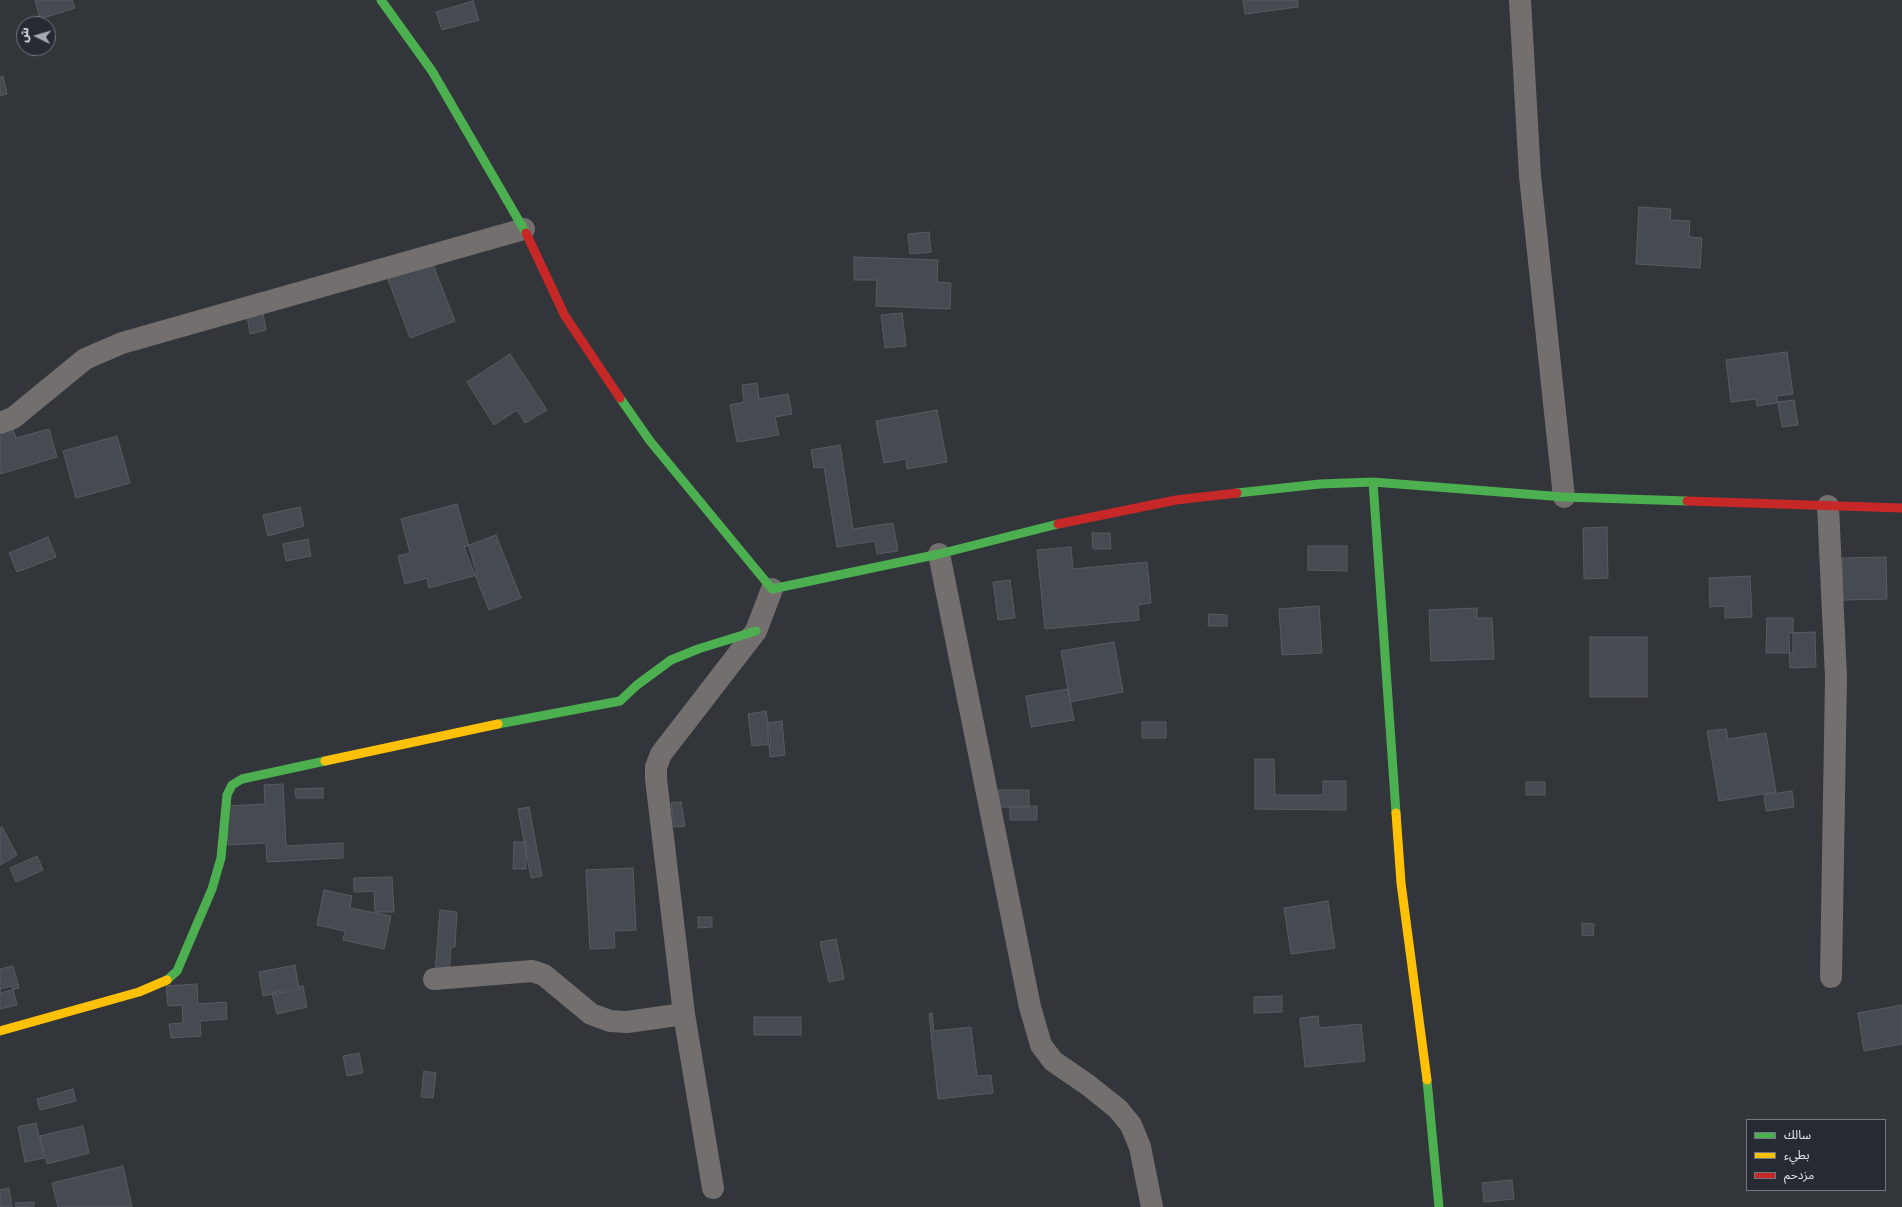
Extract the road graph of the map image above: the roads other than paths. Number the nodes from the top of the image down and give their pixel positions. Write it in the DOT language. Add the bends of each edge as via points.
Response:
graph roads {
  1 [pos="381,0"];
  2 [pos="1520,0"];
  3 [pos="524,229"];
  4 [pos="0,423"];
  5 [pos="1373,482"];
  6 [pos="1564,497"];
  7 [pos="1828,506"];
  8 [pos="1902,508"];
  9 [pos="939,554"];
  10 [pos="772,589"];
  11 [pos="756,631"];
  12 [pos="1831,977"];
  13 [pos="434,979"];
  14 [pos="684,1014"];
  15 [pos="0,1031"];
  16 [pos="713,1188"];
  17 [pos="1152,1207"];
  18 [pos="1439,1207"];
  1 -- 3 [label="street" via="432,71"];
  2 -- 6 [label="street" via="1530,176"];
  3 -- 4 [label="street" via="122,342 85,359 13,418"];
  3 -- 10 [label="street" via="565,316 605,377 650,441"];
  5 -- 6 [label="street"];
  5 -- 9 [label="street" via="1320,484 1176,500 1051,525"];
  5 -- 18 [label="street" via="1401,883 1428,1087"];
  6 -- 7 [label="street"];
  7 -- 8 [label="street"];
  7 -- 12 [label="street" via="1836,677"];
  9 -- 10 [label="street"];
  9 -- 17 [label="street" via="1030,1007 1041,1045 1053,1061 1112,1104 1131,1125 1140,1147"];
  10 -- 11 [label="street"];
  11 -- 14 [label="street" via="661,754 656,767"];
  11 -- 15 [label="street" via="671,660 620,701 607,705 516,720 242,779 232,785 228,795 221,858 212,889 177,971 170,980 139,992"];
  13 -- 14 [label="street" via="532,971 544,975 591,1014 610,1021 627,1022"];
  14 -- 16 [label="street"];
}
